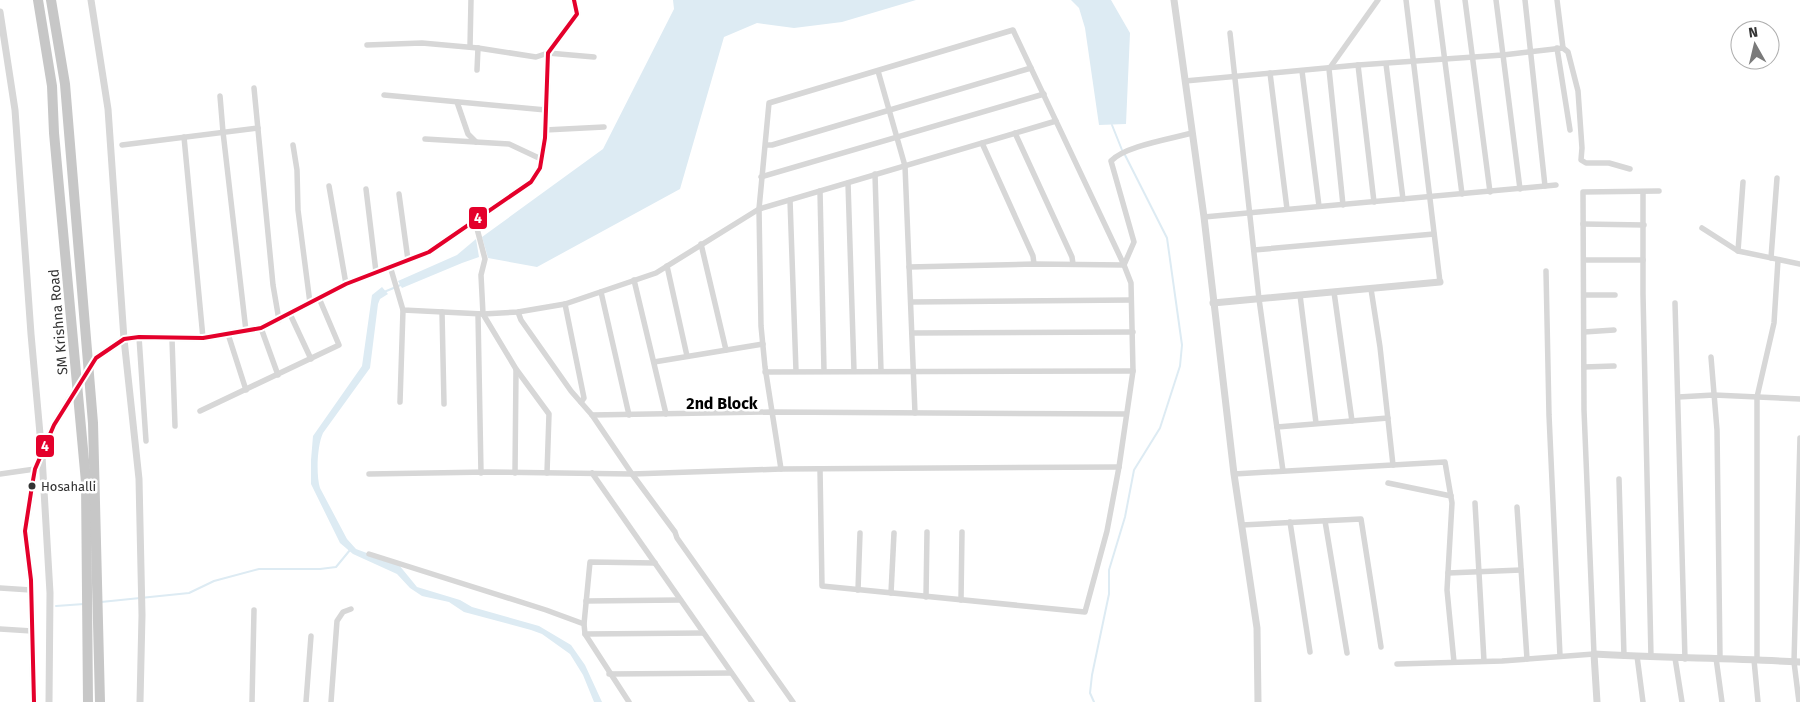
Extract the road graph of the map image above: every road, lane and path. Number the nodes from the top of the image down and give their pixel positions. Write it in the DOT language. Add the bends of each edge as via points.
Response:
graph roads {
  1 [pos="38,0"];
  2 [pos="50,0"];
  3 [pos="91,0"];
  4 [pos="471,0"];
  5 [pos="574,0"];
  6 [pos="1174,0"];
  7 [pos="1378,0"];
  8 [pos="1406,0"];
  9 [pos="1437,0"];
  10 [pos="1465,0"];
  11 [pos="1496,0"];
  12 [pos="1525,0"];
  13 [pos="1557,0"];
  14 [pos="0,12"];
  15 [pos="1230,34"];
  16 [pos="367,45"];
  17 [pos="470,47"];
  18 [pos="478,48"];
  19 [pos="1560,48"];
  20 [pos="1532,51"];
  21 [pos="548,53"];
  22 [pos="1503,55"];
  23 [pos="1473,56"];
  24 [pos="594,57"];
  25 [pos="1445,59"];
  26 [pos="1413,62"];
  27 [pos="1386,64"];
  28 [pos="1358,66"];
  29 [pos="1030,68"];
  30 [pos="1329,69"];
  31 [pos="477,70"];
  32 [pos="878,71"];
  33 [pos="1302,71"];
  34 [pos="1270,73"];
  35 [pos="1235,76"];
  36 [pos="1185,81"];
  37 [pos="254,88"];
  38 [pos="1044,94"];
  39 [pos="220,96"];
  40 [pos="384,96"];
  41 [pos="457,102"];
  42 [pos="546,110"];
  43 [pos="889,111"];
  44 [pos="1056,121"];
  45 [pos="604,127"];
  46 [pos="258,128"];
  47 [pos="545,130"];
  48 [pos="1570,130"];
  49 [pos="223,132"];
  50 [pos="1015,133"];
  51 [pos="1192,133"];
  52 [pos="184,137"];
  53 [pos="897,137"];
  54 [pos="425,139"];
  55 [pos="476,142"];
  56 [pos="982,143"];
  57 [pos="122,145"];
  58 [pos="293,145"];
  59 [pos="766,145"];
  60 [pos="541,159"];
  61 [pos="905,166"];
  62 [pos="1630,168"];
  63 [pos="875,174"];
  64 [pos="761,177"];
  65 [pos="1777,178"];
  66 [pos="848,182"];
  67 [pos="1743,182"];
  68 [pos="1556,185"];
  69 [pos="329,186"];
  70 [pos="1545,186"];
  71 [pos="366,189"];
  72 [pos="1520,189"];
  73 [pos="820,191"];
  74 [pos="1659,191"];
  75 [pos="1490,192"];
  76 [pos="1643,192"];
  77 [pos="400,194"];
  78 [pos="1462,194"];
  79 [pos="1430,197"];
  80 [pos="1403,199"];
  81 [pos="790,200"];
  82 [pos="1374,202"];
  83 [pos="1343,204"];
  84 [pos="1319,206"];
  85 [pos="759,209"];
  86 [pos="1287,209"];
  87 [pos="1249,213"];
  88 [pos="1204,217"];
  89 [pos="476,221"];
  90 [pos="1583,224"];
  91 [pos="1644,225"];
  92 [pos="1702,228"];
  93 [pos="1434,234"];
  94 [pos="701,244"];
  95 [pos="1254,250"];
  96 [pos="1738,251"];
  97 [pos="1770,258"];
  98 [pos="408,260"];
  99 [pos="1584,260"];
  100 [pos="1643,260"];
  101 [pos="1778,260"];
  102 [pos="1034,264"];
  103 [pos="1073,264"];
  104 [pos="1124,264"];
  105 [pos="1800,264"];
  106 [pos="390,266"];
  107 [pos="667,266"];
  108 [pos="909,267"];
  109 [pos="1546,271"];
  110 [pos="376,272"];
  111 [pos="634,280"];
  112 [pos="1440,282"];
  113 [pos="346,284"];
  114 [pos="1371,289"];
  115 [pos="601,292"];
  116 [pos="1334,292"];
  117 [pos="1300,295"];
  118 [pos="1584,295"];
  119 [pos="1615,295"];
  120 [pos="319,298"];
  121 [pos="1259,299"];
  122 [pos="1131,300"];
  123 [pos="911,302"];
  124 [pos="310,303"];
  125 [pos="1213,303"];
  126 [pos="1675,303"];
  127 [pos="565,304"];
  128 [pos="403,310"];
  129 [pos="442,312"];
  130 [pos="518,312"];
  131 [pos="290,314"];
  132 [pos="480,314"];
  133 [pos="279,320"];
  134 [pos="262,328"];
  135 [pos="1614,330"];
  136 [pos="246,331"];
  137 [pos="1133,332"];
  138 [pos="1584,332"];
  139 [pos="228,334"];
  140 [pos="912,334"];
  141 [pos="139,337"];
  142 [pos="203,338"];
  143 [pos="124,339"];
  144 [pos="172,339"];
  145 [pos="763,344"];
  146 [pos="726,350"];
  147 [pos="688,356"];
  148 [pos="1711,357"];
  149 [pos="96,358"];
  150 [pos="311,359"];
  151 [pos="654,362"];
  152 [pos="1614,366"];
  153 [pos="1584,367"];
  154 [pos="516,369"];
  155 [pos="1133,370"];
  156 [pos="796,371"];
  157 [pos="824,371"];
  158 [pos="854,371"];
  159 [pos="881,371"];
  160 [pos="914,371"];
  161 [pos="765,372"];
  162 [pos="278,375"];
  163 [pos="246,390"];
  164 [pos="1714,395"];
  165 [pos="1757,396"];
  166 [pos="1678,397"];
  167 [pos="1800,398"];
  168 [pos="68,402"];
  169 [pos="400,402"];
  170 [pos="581,402"];
  171 [pos="444,404"];
  172 [pos="200,411"];
  173 [pos="771,412"];
  174 [pos="916,413"];
  175 [pos="629,414"];
  176 [pos="666,414"];
  177 [pos="1126,414"];
  178 [pos="592,415"];
  179 [pos="1388,418"];
  180 [pos="1352,421"];
  181 [pos="1316,424"];
  182 [pos="175,426"];
  183 [pos="1277,426"];
  184 [pos="1800,438"];
  185 [pos="146,441"];
  186 [pos="42,456"];
  187 [pos="1393,465"];
  188 [pos="1119,468"];
  189 [pos="35,469"];
  190 [pos="781,469"];
  191 [pos="820,469"];
  192 [pos="1284,472"];
  193 [pos="481,473"];
  194 [pos="515,473"];
  195 [pos="548,473"];
  196 [pos="592,473"];
  197 [pos="0,474"];
  198 [pos="369,474"];
  199 [pos="632,474"];
  200 [pos="1234,474"];
  201 [pos="1618,479"];
  202 [pos="1388,483"];
  203 [pos="1451,496"];
  204 [pos="1475,503"];
  205 [pos="1517,507"];
  206 [pos="1325,520"];
  207 [pos="1290,522"];
  208 [pos="1242,525"];
  209 [pos="894,532"];
  210 [pos="927,532"];
  211 [pos="962,532"];
  212 [pos="860,533"];
  213 [pos="369,554"];
  214 [pos="655,563"];
  215 [pos="1521,570"];
  216 [pos="1479,572"];
  217 [pos="1448,573"];
  218 [pos="0,588"];
  219 [pos="31,590"];
  220 [pos="858,590"];
  221 [pos="891,593"];
  222 [pos="926,597"];
  223 [pos="680,600"];
  224 [pos="961,600"];
  225 [pos="586,601"];
  226 [pos="351,609"];
  227 [pos="254,610"];
  228 [pos="584,624"];
  229 [pos="0,630"];
  230 [pos="32,631"];
  231 [pos="703,633"];
  232 [pos="585,634"];
  233 [pos="311,636"];
  234 [pos="1381,647"];
  235 [pos="1310,652"];
  236 [pos="1347,653"];
  237 [pos="1594,654"];
  238 [pos="88,655"];
  239 [pos="99,655"];
  240 [pos="1560,656"];
  241 [pos="1624,656"];
  242 [pos="1637,656"];
  243 [pos="1651,657"];
  244 [pos="1674,658"];
  245 [pos="1685,658"];
  246 [pos="1718,658"];
  247 [pos="1527,659"];
  248 [pos="1755,660"];
  249 [pos="1484,661"];
  250 [pos="1454,662"];
  251 [pos="1797,662"];
  252 [pos="1397,664"];
  253 [pos="731,673"];
  254 [pos="609,674"];
  255 [pos="34,702"];
  256 [pos="49,702"];
  257 [pos="88,702"];
  258 [pos="100,702"];
  259 [pos="140,702"];
  260 [pos="252,702"];
  261 [pos="306,702"];
  262 [pos="331,702"];
  263 [pos="629,702"];
  264 [pos="752,702"];
  265 [pos="793,702"];
  266 [pos="1258,702"];
  267 [pos="1597,702"];
  268 [pos="1643,702"];
  269 [pos="1682,702"];
  270 [pos="1722,702"];
  271 [pos="1758,702"];
  272 [pos="1799,702"];
  1 -- 238 [label="highway, SM Krishna Road" via="52,86 86,482"];
  2 -- 239 [label="highway, SM Krishna Road" via="65,84 93,423"];
  3 -- 143 [label="street" via="108,109"];
  4 -- 17 [label="street"];
  5 -- 21 [label="street" via="577,14"];
  6 -- 36 [label="street"];
  7 -- 30 [label="street"];
  8 -- 26 [label="street"];
  9 -- 25 [label="street"];
  10 -- 23 [label="street"];
  11 -- 22 [label="street"];
  12 -- 20 [label="street"];
  13 -- 19 [label="street"];
  14 -- 186 [label="street, SM Krishna Road" via="15,110"];
  15 -- 35 [label="street"];
  16 -- 17 [label="street" via="422,43"];
  17 -- 18 [label="street"];
  18 -- 21 [label="street" via="536,57"];
  18 -- 31 [label="street"];
  19 -- 20 [label="street"];
  19 -- 48 [label="street"];
  19 -- 62 [label="street" via="1568,52 1578,91 1581,160"];
  20 -- 22 [label="street"];
  20 -- 70 [label="street"];
  21 -- 24 [label="street"];
  21 -- 42 [label="street"];
  22 -- 23 [label="street"];
  22 -- 72 [label="street"];
  23 -- 25 [label="street"];
  23 -- 75 [label="street"];
  25 -- 26 [label="street"];
  25 -- 78 [label="street"];
  26 -- 27 [label="street"];
  26 -- 79 [label="street"];
  27 -- 28 [label="street"];
  27 -- 80 [label="street"];
  28 -- 30 [label="street"];
  28 -- 82 [label="street"];
  29 -- 32 [label="street" via="1013,30"];
  29 -- 38 [label="street"];
  29 -- 43 [label="street"];
  30 -- 33 [label="street"];
  30 -- 83 [label="street"];
  32 -- 43 [label="street"];
  32 -- 59 [label="street" via="769,103"];
  33 -- 34 [label="street"];
  33 -- 84 [label="street"];
  34 -- 35 [label="street"];
  34 -- 86 [label="street"];
  35 -- 36 [label="street"];
  35 -- 87 [label="street"];
  36 -- 51 [label="street"];
  37 -- 46 [label="street"];
  38 -- 44 [label="street"];
  38 -- 53 [label="street"];
  39 -- 49 [label="street"];
  40 -- 41 [label="street"];
  41 -- 42 [label="street"];
  41 -- 55 [label="street" via="468,134"];
  42 -- 47 [label="street"];
  43 -- 53 [label="street"];
  43 -- 59 [label="street"];
  44 -- 50 [label="street"];
  44 -- 104 [label="street"];
  45 -- 47 [label="street"];
  46 -- 49 [label="street"];
  46 -- 133 [label="street"];
  47 -- 60 [label="street"];
  49 -- 52 [label="street"];
  49 -- 136 [label="street"];
  50 -- 56 [label="street"];
  50 -- 103 [label="street"];
  51 -- 88 [label="street"];
  51 -- 104 [label="street" via="1123,152 1111,161 1134,242"];
  52 -- 57 [label="street"];
  52 -- 142 [label="street"];
  53 -- 61 [label="street"];
  53 -- 64 [label="street"];
  54 -- 55 [label="street"];
  55 -- 60 [label="street" via="509,144"];
  56 -- 61 [label="street"];
  56 -- 102 [label="street"];
  58 -- 124 [label="street"];
  59 -- 64 [label="street"];
  60 -- 89 [label="street" via="540,168 531,182"];
  61 -- 63 [label="street"];
  61 -- 108 [label="street"];
  63 -- 66 [label="street"];
  63 -- 159 [label="street"];
  64 -- 85 [label="street"];
  65 -- 97 [label="street"];
  66 -- 73 [label="street"];
  66 -- 158 [label="street"];
  67 -- 96 [label="street"];
  68 -- 70 [label="street"];
  69 -- 113 [label="street"];
  70 -- 72 [label="street"];
  71 -- 110 [label="street"];
  72 -- 75 [label="street"];
  73 -- 81 [label="street"];
  73 -- 157 [label="street"];
  74 -- 76 [label="street"];
  75 -- 78 [label="street"];
  76 -- 90 [label="street" via="1583,192"];
  76 -- 91 [label="street"];
  77 -- 98 [label="street"];
  78 -- 79 [label="street"];
  79 -- 80 [label="street"];
  79 -- 93 [label="street"];
  80 -- 82 [label="street"];
  81 -- 85 [label="street"];
  81 -- 156 [label="street"];
  82 -- 83 [label="street"];
  83 -- 84 [label="street"];
  84 -- 86 [label="street"];
  85 -- 94 [label="street"];
  85 -- 145 [label="street"];
  86 -- 87 [label="street"];
  87 -- 88 [label="street"];
  87 -- 95 [label="street"];
  88 -- 125 [label="street"];
  89 -- 98 [label="street" via="428,252"];
  89 -- 132 [label="street" via="485,259 481,275"];
  90 -- 91 [label="street"];
  90 -- 99 [label="street"];
  91 -- 100 [label="street"];
  92 -- 96 [label="street"];
  93 -- 95 [label="street"];
  93 -- 112 [label="street"];
  94 -- 107 [label="street"];
  94 -- 146 [label="street"];
  95 -- 121 [label="street"];
  96 -- 97 [label="street"];
  97 -- 101 [label="street"];
  98 -- 106 [label="street"];
  99 -- 100 [label="street"];
  99 -- 118 [label="street"];
  100 -- 243 [label="street"];
  101 -- 105 [label="street"];
  101 -- 165 [label="street" via="1774,323"];
  102 -- 103 [label="street"];
  102 -- 108 [label="street"];
  103 -- 104 [label="street"];
  104 -- 122 [label="street" via="1131,283"];
  106 -- 110 [label="street"];
  106 -- 128 [label="street"];
  107 -- 111 [label="street"];
  107 -- 147 [label="street"];
  108 -- 123 [label="street"];
  109 -- 240 [label="street"];
  110 -- 113 [label="street"];
  111 -- 115 [label="street"];
  111 -- 151 [label="street"];
  112 -- 114 [label="street"];
  113 -- 120 [label="street"];
  114 -- 116 [label="street"];
  114 -- 179 [label="street"];
  115 -- 127 [label="street"];
  115 -- 175 [label="street"];
  116 -- 117 [label="street"];
  116 -- 180 [label="street"];
  117 -- 121 [label="street"];
  117 -- 181 [label="street"];
  118 -- 119 [label="street"];
  118 -- 138 [label="street"];
  120 -- 124 [label="street"];
  120 -- 150 [label="street" via="339,346"];
  121 -- 125 [label="street"];
  121 -- 183 [label="street"];
  122 -- 123 [label="street"];
  122 -- 137 [label="street"];
  123 -- 140 [label="street"];
  124 -- 131 [label="street"];
  125 -- 200 [label="street"];
  126 -- 166 [label="street"];
  127 -- 130 [label="street"];
  127 -- 170 [label="street" via="584,398"];
  128 -- 129 [label="street"];
  128 -- 169 [label="street"];
  129 -- 132 [label="street"];
  129 -- 171 [label="street"];
  130 -- 132 [label="street"];
  130 -- 170 [label="street"];
  131 -- 133 [label="street"];
  131 -- 150 [label="street"];
  132 -- 154 [label="street"];
  132 -- 193 [label="street"];
  133 -- 134 [label="street"];
  134 -- 136 [label="street"];
  134 -- 162 [label="street"];
  135 -- 138 [label="street"];
  136 -- 139 [label="street"];
  137 -- 140 [label="street"];
  137 -- 155 [label="street"];
  138 -- 153 [label="street"];
  139 -- 142 [label="street"];
  139 -- 163 [label="street"];
  140 -- 160 [label="street"];
  141 -- 143 [label="street"];
  141 -- 144 [label="street"];
  141 -- 185 [label="street"];
  142 -- 144 [label="street"];
  143 -- 149 [label="street"];
  143 -- 259 [label="street" via="139,479"];
  144 -- 182 [label="street"];
  145 -- 146 [label="street"];
  145 -- 161 [label="street"];
  146 -- 147 [label="street"];
  147 -- 151 [label="street"];
  148 -- 164 [label="street"];
  150 -- 162 [label="street"];
  151 -- 176 [label="street"];
  152 -- 153 [label="street"];
  153 -- 237 [label="street"];
  154 -- 194 [label="street"];
  154 -- 195 [label="street" via="549,414"];
  155 -- 160 [label="street"];
  155 -- 177 [label="street"];
  156 -- 157 [label="street"];
  156 -- 161 [label="street"];
  157 -- 158 [label="street"];
  158 -- 159 [label="street"];
  159 -- 160 [label="street"];
  160 -- 174 [label="street"];
  161 -- 173 [label="street"];
  162 -- 163 [label="street"];
  163 -- 172 [label="street"];
  164 -- 165 [label="street"];
  164 -- 166 [label="street"];
  164 -- 246 [label="street"];
  165 -- 167 [label="street"];
  165 -- 248 [label="street"];
  166 -- 245 [label="street"];
  168 -- 186 [label="street" via="54,425"];
  170 -- 178 [label="street"];
  173 -- 174 [label="street"];
  173 -- 176 [label="street"];
  173 -- 190 [label="street"];
  174 -- 177 [label="street"];
  175 -- 176 [label="street"];
  175 -- 178 [label="street"];
  177 -- 188 [label="street"];
  178 -- 199 [label="street"];
  179 -- 180 [label="street"];
  179 -- 187 [label="street"];
  180 -- 181 [label="street"];
  181 -- 183 [label="street"];
  183 -- 192 [label="street"];
  184 -- 251 [label="street"];
  186 -- 189 [label="street"];
  186 -- 256 [label="street, SM Krishna Road" via="50,594"];
  187 -- 192 [label="street"];
  187 -- 203 [label="street" via="1445,462"];
  188 -- 191 [label="street"];
  188 -- 224 [label="street" via="1107,531 1085,612"];
  189 -- 197 [label="street"];
  189 -- 219 [label="street" via="25,531"];
  190 -- 191 [label="street"];
  190 -- 199 [label="street"];
  191 -- 220 [label="street" via="822,586"];
  192 -- 200 [label="street"];
  193 -- 194 [label="street"];
  193 -- 198 [label="street"];
  194 -- 195 [label="street"];
  195 -- 196 [label="street"];
  196 -- 199 [label="street"];
  196 -- 214 [label="street"];
  199 -- 265 [label="street"];
  200 -- 208 [label="street"];
  201 -- 241 [label="street"];
  202 -- 203 [label="street"];
  203 -- 217 [label="street"];
  204 -- 216 [label="street"];
  205 -- 215 [label="street"];
  206 -- 207 [label="street"];
  206 -- 234 [label="street" via="1361,519"];
  206 -- 236 [label="street"];
  207 -- 208 [label="street"];
  207 -- 235 [label="street"];
  208 -- 266 [label="street" via="1257,628"];
  209 -- 221 [label="street"];
  210 -- 222 [label="street"];
  211 -- 224 [label="street"];
  212 -- 220 [label="street"];
  213 -- 228 [label="street"];
  214 -- 223 [label="street"];
  214 -- 225 [label="street" via="590,562"];
  215 -- 216 [label="street"];
  215 -- 247 [label="street"];
  216 -- 217 [label="street"];
  216 -- 249 [label="street"];
  217 -- 250 [label="street"];
  218 -- 219 [label="street"];
  219 -- 230 [label="street"];
  220 -- 221 [label="street"];
  221 -- 222 [label="street"];
  222 -- 224 [label="street"];
  223 -- 225 [label="street"];
  223 -- 231 [label="street"];
  225 -- 228 [label="street"];
  226 -- 262 [label="street" via="343,612 337,621"];
  227 -- 260 [label="street"];
  228 -- 232 [label="street"];
  229 -- 230 [label="street"];
  230 -- 255 [label="street"];
  231 -- 232 [label="street"];
  231 -- 253 [label="street"];
  232 -- 254 [label="street"];
  233 -- 261 [label="street"];
  237 -- 240 [label="street"];
  237 -- 241 [label="street"];
  237 -- 267 [label="street"];
  238 -- 239 [label="highway"];
  238 -- 257 [label="highway, SM Krishna Road"];
  239 -- 258 [label="highway, SM Krishna Road"];
  240 -- 247 [label="street"];
  241 -- 242 [label="street"];
  242 -- 243 [label="street"];
  242 -- 268 [label="street"];
  243 -- 244 [label="street"];
  244 -- 245 [label="street"];
  244 -- 269 [label="street"];
  245 -- 246 [label="street"];
  246 -- 248 [label="street"];
  246 -- 270 [label="street"];
  247 -- 249 [label="street"];
  248 -- 251 [label="street"];
  248 -- 271 [label="street"];
  249 -- 250 [label="street"];
  250 -- 252 [label="street"];
  251 -- 272 [label="street"];
  253 -- 254 [label="street"];
  253 -- 264 [label="street"];
  254 -- 263 [label="street"];
}
